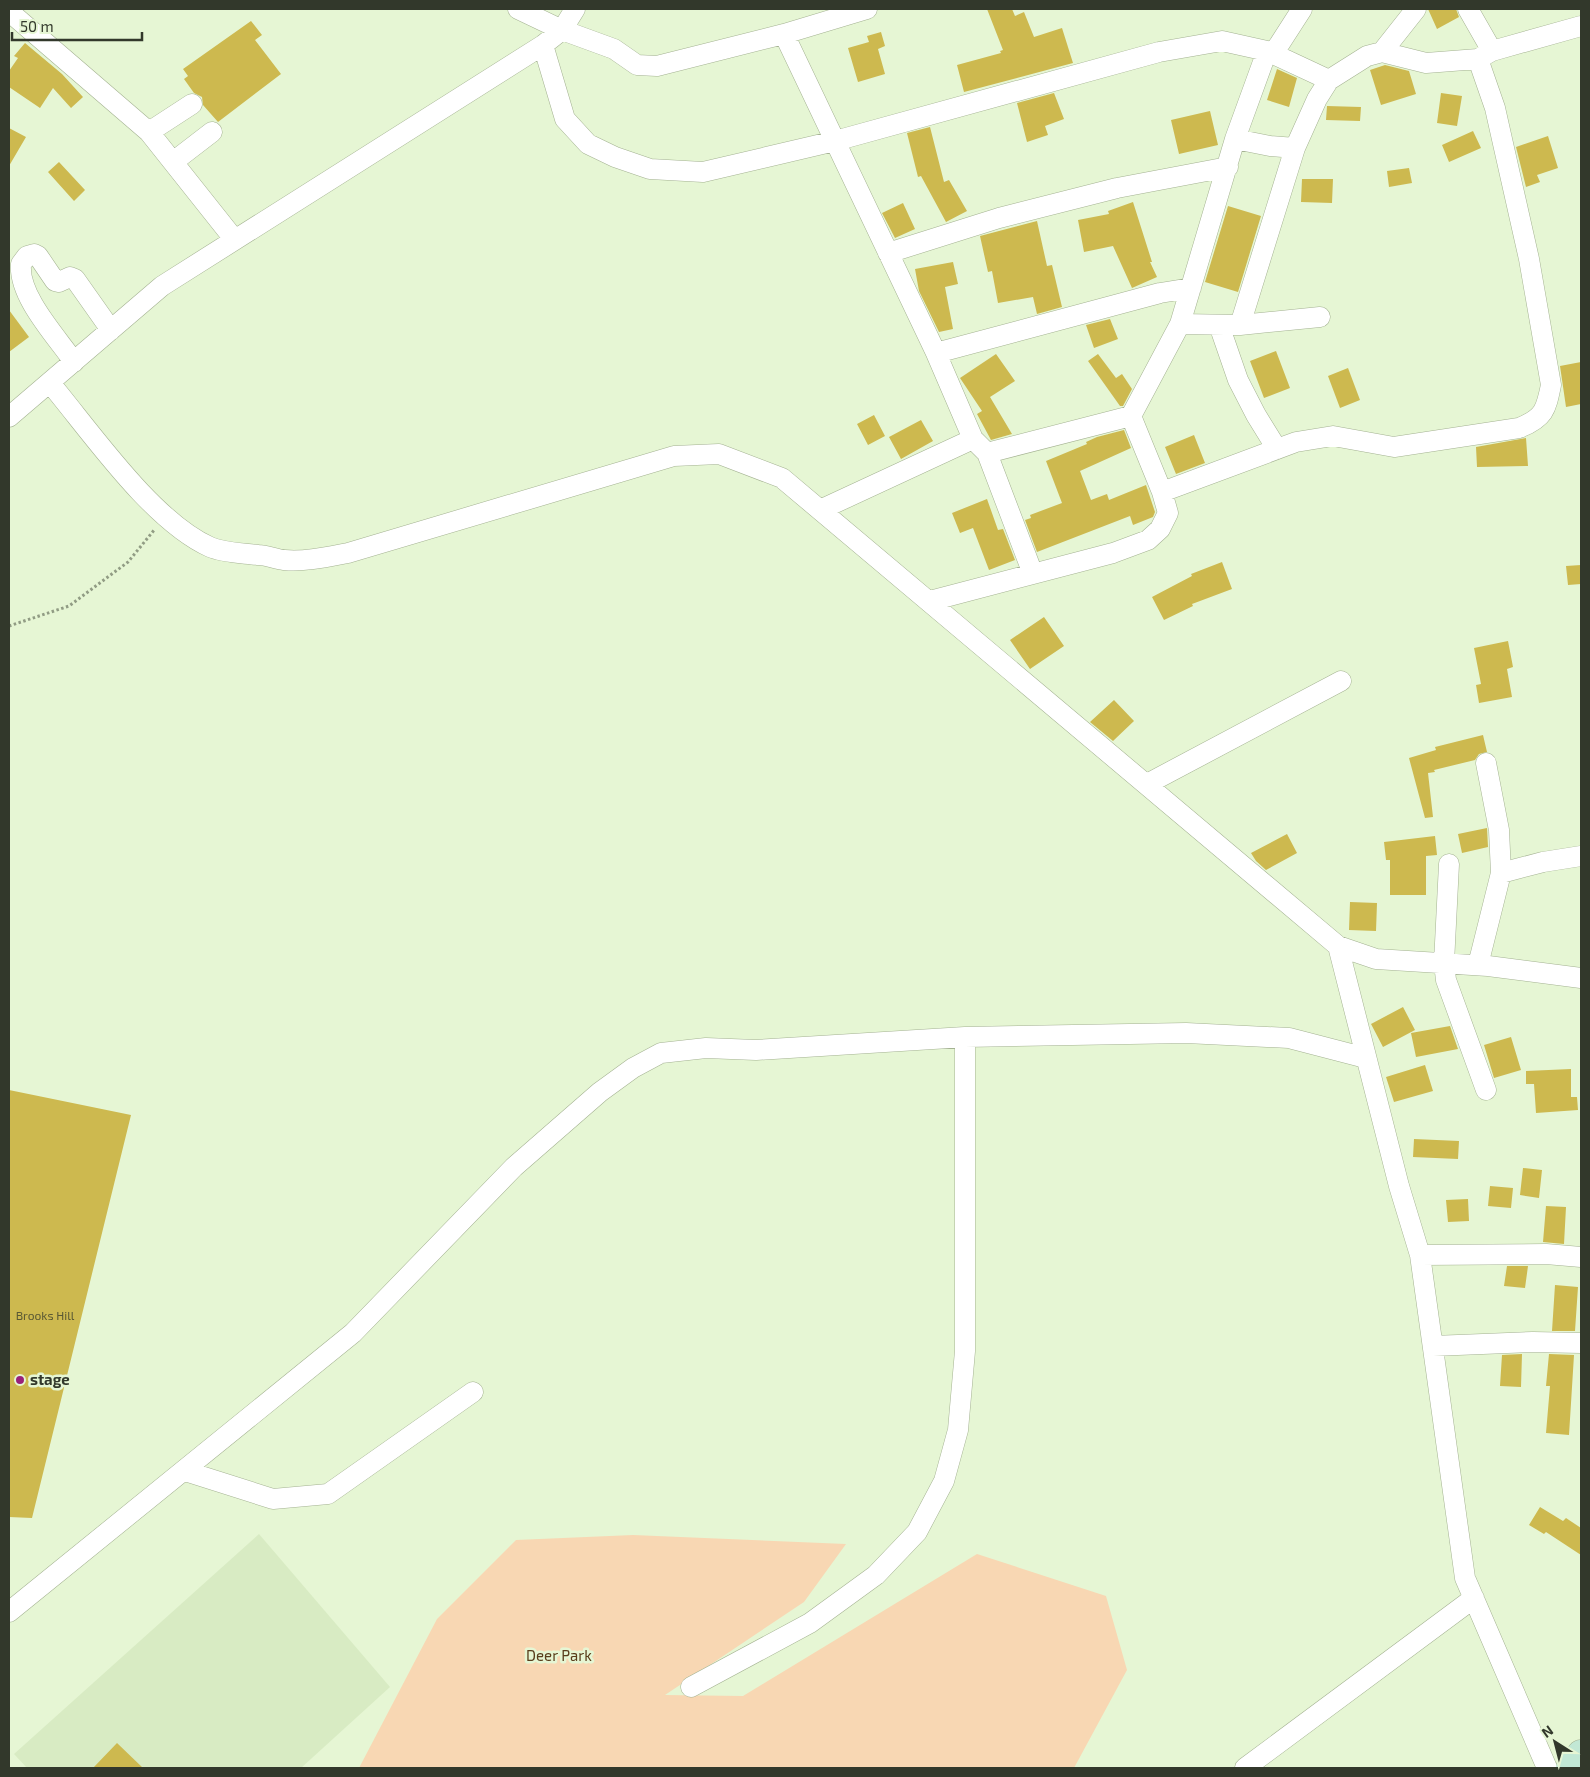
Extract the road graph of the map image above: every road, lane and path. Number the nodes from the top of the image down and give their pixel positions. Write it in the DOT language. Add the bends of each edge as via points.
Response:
graph roads {
  1 [pos="518,9"];
  2 [pos="575,9"];
  3 [pos="867,9"];
  4 [pos="1302,9"];
  5 [pos="1416,9"];
  6 [pos="1468,9"];
  7 [pos="12,15"];
  8 [pos="1581,26"];
  9 [pos="562,30"];
  10 [pos="784,34"];
  11 [pos="543,45"];
  12 [pos="1382,52"];
  13 [pos="1270,53"];
  14 [pos="1485,55"];
  15 [pos="1329,80"];
  16 [pos="192,104"];
  17 [pos="149,132"];
  18 [pos="212,132"];
  19 [pos="1235,139"];
  20 [pos="835,141"];
  21 [pos="1296,148"];
  22 [pos="173,162"];
  23 [pos="1228,167"];
  24 [pos="234,239"];
  25 [pos="888,253"];
  26 [pos="1191,288"];
  27 [pos="1320,317"];
  28 [pos="1180,324"];
  29 [pos="1219,325"];
  30 [pos="1240,325"];
  31 [pos="111,330"];
  32 [pos="936,353"];
  33 [pos="74,362"];
  34 [pos="50,383"];
  35 [pos="1131,416"];
  36 [pos="9,417"];
  37 [pos="980,446"];
  38 [pos="1277,449"];
  39 [pos="1162,492"];
  40 [pos="822,509"];
  41 [pos="165,516"];
  42 [pos="1033,574"];
  43 [pos="930,601"];
  44 [pos="9,626"];
  45 [pos="1341,681"];
  46 [pos="1486,763"];
  47 [pos="1147,784"];
  48 [pos="1581,856"];
  49 [pos="1449,864"];
  50 [pos="1501,873"];
  51 [pos="1338,946"];
  52 [pos="1444,963"];
  53 [pos="1478,965"];
  54 [pos="1581,978"];
  55 [pos="965,1038"];
  56 [pos="1366,1058"];
  57 [pos="1486,1090"];
  58 [pos="1420,1255"];
  59 [pos="1581,1257"];
  60 [pos="1581,1343"];
  61 [pos="1433,1346"];
  62 [pos="473,1392"];
  63 [pos="185,1471"];
  64 [pos="1474,1598"];
  65 [pos="9,1612"];
  66 [pos="691,1687"];
  67 [pos="1581,1754"];
  68 [pos="1245,1768"];
  69 [pos="1547,1768"];
  70 [pos="1570,1768"];
  1 -- 9 [label="street"];
  2 -- 9 [label="street"];
  3 -- 10 [label="street"];
  4 -- 13 [label="street"];
  5 -- 12 [label="street"];
  6 -- 14 [label="street"];
  7 -- 17 [label="street"];
  8 -- 14 [label="street"];
  9 -- 10 [label="street" via="614,49 638,66 645,67"];
  9 -- 11 [label="street"];
  10 -- 20 [label="street"];
  11 -- 20 [label="street" via="565,119 588,144 650,169 703,172"];
  11 -- 24 [label="street"];
  12 -- 14 [label="street" via="1426,63"];
  12 -- 15 [label="street" via="1367,56"];
  13 -- 15 [label="street"];
  13 -- 19 [label="street"];
  13 -- 20 [label="street" via="1222,41 1159,52"];
  14 -- 38 [label="street" via="1529,259 1551,385 1548,404 1533,422 1519,428 1394,447 1333,436 1296,442"];
  15 -- 21 [label="street" via="1317,99"];
  16 -- 17 [label="street"];
  17 -- 22 [label="street"];
  18 -- 22 [label="street"];
  19 -- 21 [label="street"];
  19 -- 23 [label="street"];
  20 -- 25 [label="street"];
  21 -- 30 [label="street"];
  22 -- 24 [label="street"];
  23 -- 25 [label="street" via="1116,188 1008,216"];
  23 -- 26 [label="street"];
  24 -- 31 [label="street" via="162,286"];
  25 -- 32 [label="street"];
  26 -- 28 [label="street"];
  26 -- 32 [label="street" via="1160,292"];
  27 -- 30 [label="street"];
  28 -- 29 [label="street"];
  28 -- 35 [label="street"];
  29 -- 30 [label="street"];
  29 -- 38 [label="street" via="1238,380"];
  31 -- 33 [label="street"];
  31 -- 33 [label="street" via="75,279 70,277 56,281 38,256 27,256 21,264 22,284"];
  32 -- 37 [label="street"];
  33 -- 34 [label="street"];
  34 -- 36 [label="street"];
  34 -- 41 [label="street"];
  35 -- 37 [label="street"];
  35 -- 39 [label="street"];
  37 -- 40 [label="street"];
  37 -- 42 [label="street"];
  38 -- 39 [label="street"];
  39 -- 42 [label="street" via="1168,513 1160,529 1148,540 1113,553"];
  40 -- 41 [label="street" via="782,478 719,454 674,456 348,553 310,560 282,560 212,548 187,535"];
  40 -- 43 [label="street"];
  41 -- 44 [label="path" via="128,562 69,606"];
  42 -- 43 [label="street"];
  43 -- 47 [label="street"];
  45 -- 47 [label="street"];
  46 -- 50 [label="street" via="1500,830"];
  47 -- 51 [label="street"];
  48 -- 50 [label="street"];
  49 -- 52 [label="street"];
  50 -- 53 [label="street"];
  51 -- 52 [label="street" via="1376,959"];
  51 -- 56 [label="street"];
  52 -- 53 [label="street"];
  52 -- 57 [label="street" via="1453,1004"];
  53 -- 54 [label="street"];
  55 -- 56 [label="street" via="1186,1033 1289,1038"];
  55 -- 63 [label="street" via="756,1050 706,1048 661,1053 633,1068 600,1092 514,1167 353,1333"];
  55 -- 66 [label="street" via="965,1351 958,1430 944,1481 916,1532 876,1575 810,1623"];
  56 -- 58 [label="street" via="1398,1186"];
  58 -- 59 [label="street" via="1546,1254"];
  58 -- 61 [label="street"];
  60 -- 61 [label="street"];
  61 -- 64 [label="street" via="1465,1578"];
  62 -- 63 [label="street" via="328,1494 273,1499"];
  63 -- 65 [label="street"];
  64 -- 68 [label="street"];
  64 -- 69 [label="street"];
  67 -- 70 [label="main road"];
}
